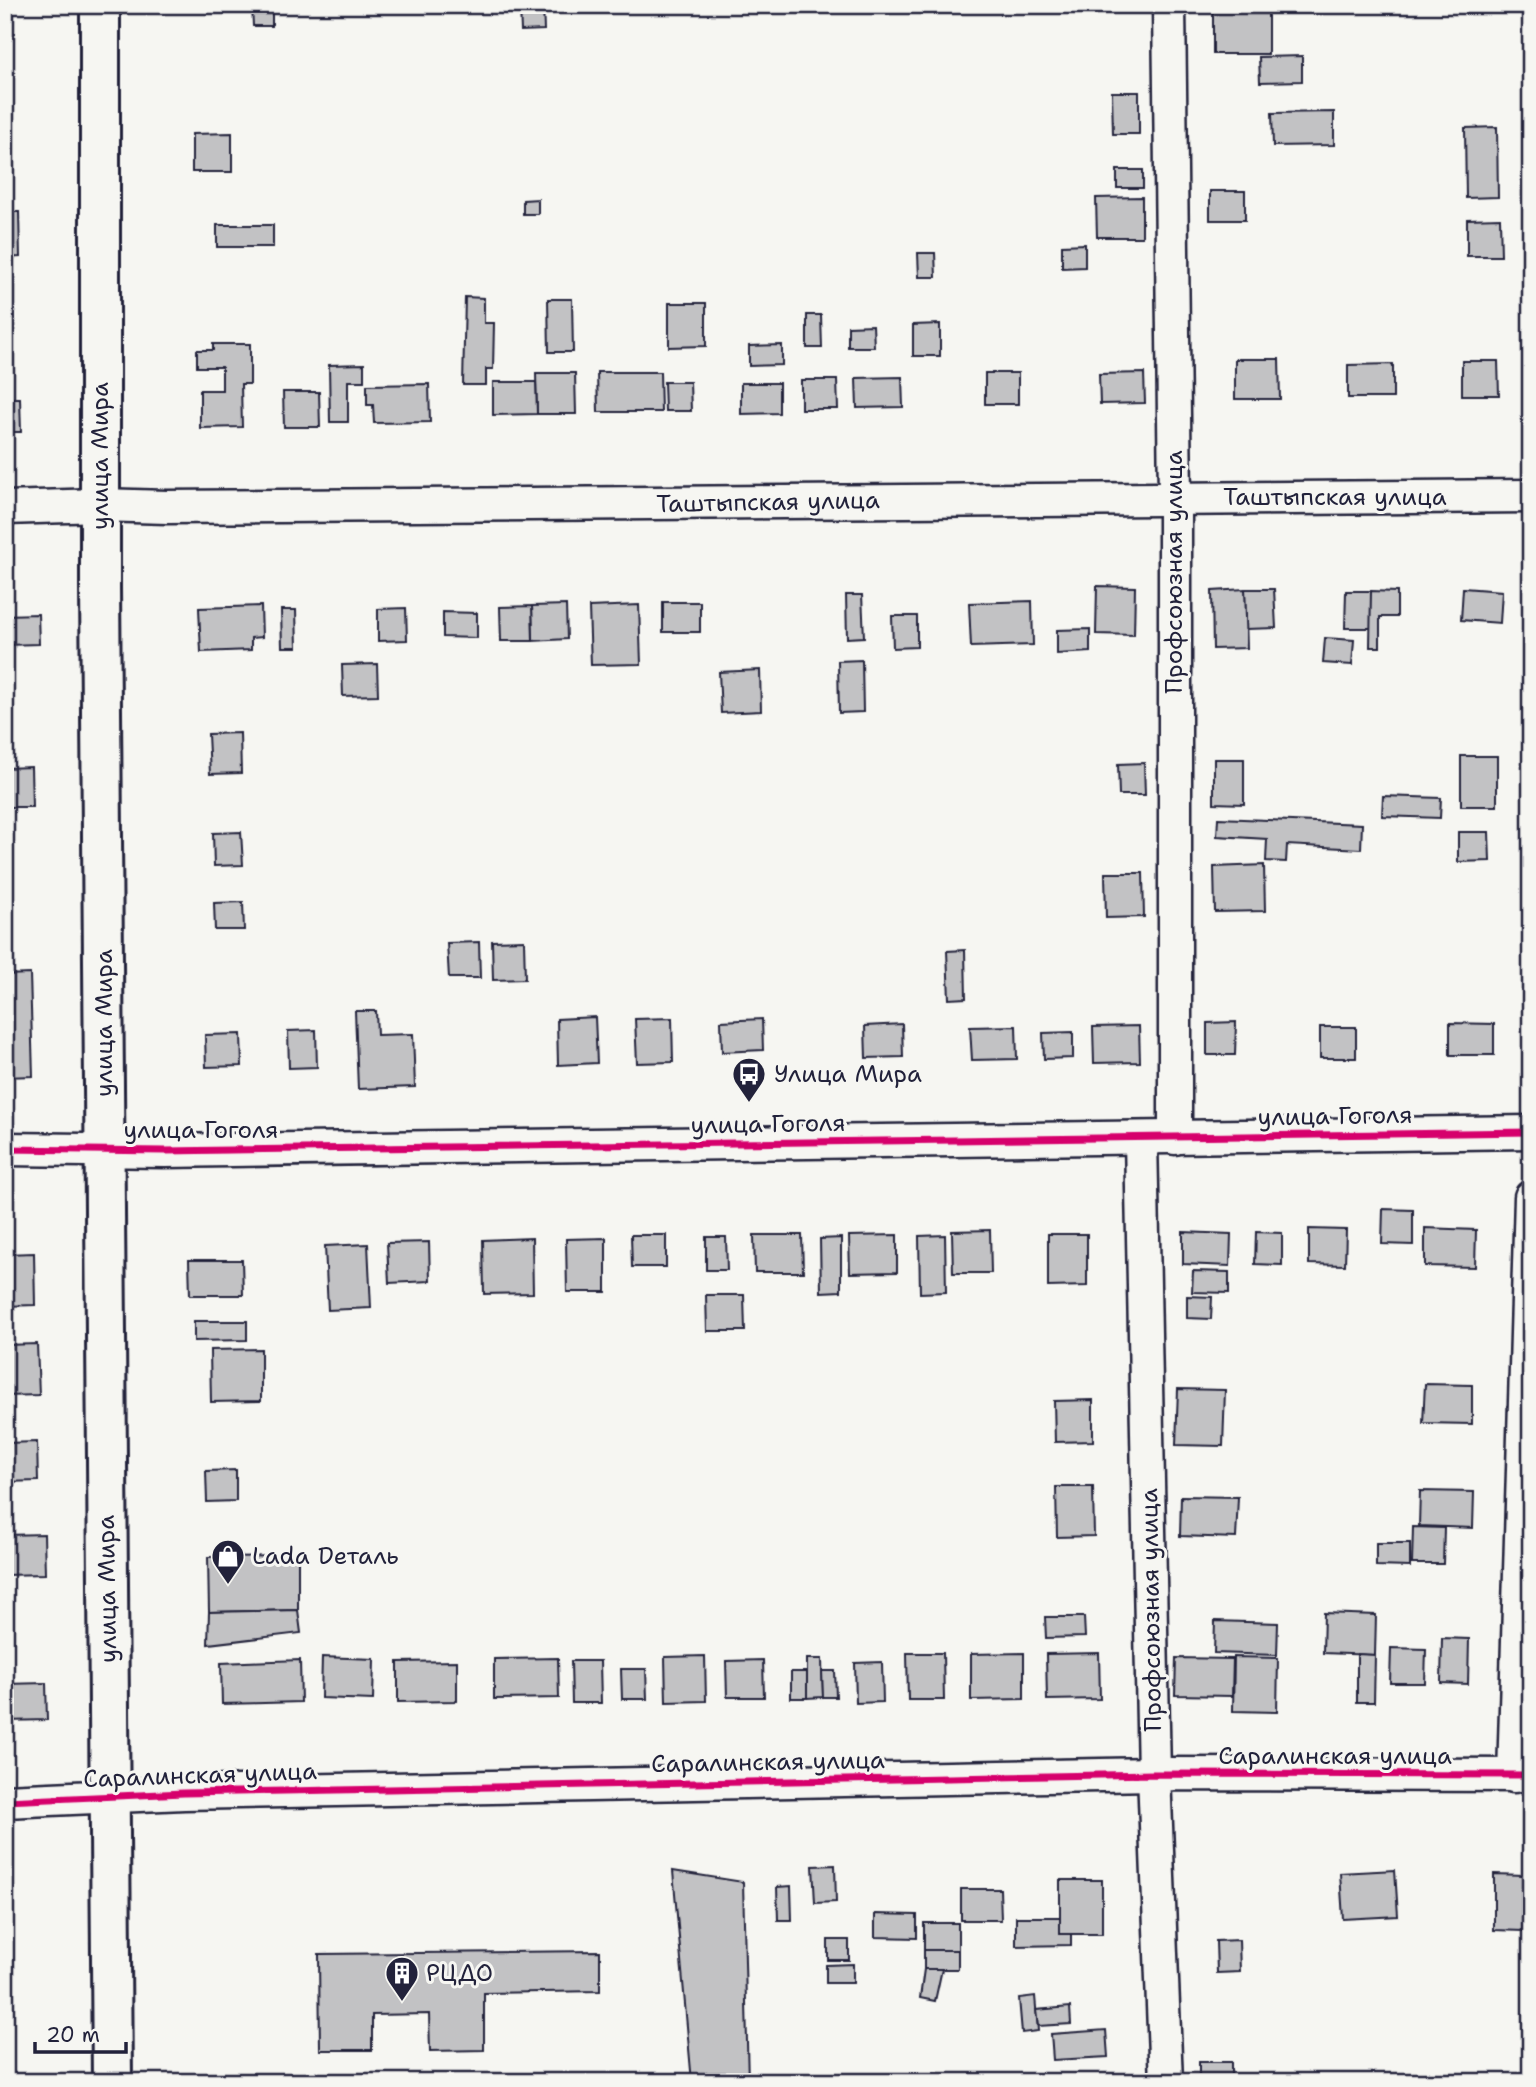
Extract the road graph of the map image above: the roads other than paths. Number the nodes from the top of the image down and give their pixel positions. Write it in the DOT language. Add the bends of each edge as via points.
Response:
graph roads {
  1 [pos="100,5"];
  2 [pos="1169,5"];
  3 [pos="1531,496"];
  4 [pos="1175,498"];
  5 [pos="100,505"];
  6 [pos="5,508"];
  7 [pos="1531,1132"];
  8 [pos="1175,1138"];
  9 [pos="1141,1139"];
  10 [pos="5,1149"];
  11 [pos="105,1149"];
  12 [pos="1531,1197"];
  13 [pos="1154,1774"];
  14 [pos="1522,1775"];
  15 [pos="109,1798"];
  16 [pos="5,1801"];
  17 [pos="112,2082"];
  18 [pos="1166,2082"];
  1 -- 5 [label="main road, улица Мира"];
  2 -- 4 [label="street, Профсоюзная улица"];
  3 -- 4 [label="street, Таштыпская улица"];
  4 -- 5 [label="street, Таштыпская улица"];
  4 -- 8 [label="street, Профсоюзная улица"];
  5 -- 6 [label="street, Таштыпская улица"];
  5 -- 11 [label="main road, улица Мира"];
  7 -- 8 [label="street, улица Гоголя"];
  8 -- 9 [label="street, улица Гоголя"];
  9 -- 11 [label="street, улица Гоголя"];
  9 -- 13 [label="street, Профсоюзная улица"];
  10 -- 11 [label="street, улица Гоголя"];
  11 -- 15 [label="main road, улица Мира"];
  12 -- 14 [label="street"];
  13 -- 14 [label="street, Саралинская улица"];
  13 -- 15 [label="street, Саралинская улица"];
  13 -- 18 [label="street, Профсоюзная улица"];
  15 -- 16 [label="street, Саралинская улица"];
  15 -- 17 [label="main road, улица Мира"];
}
